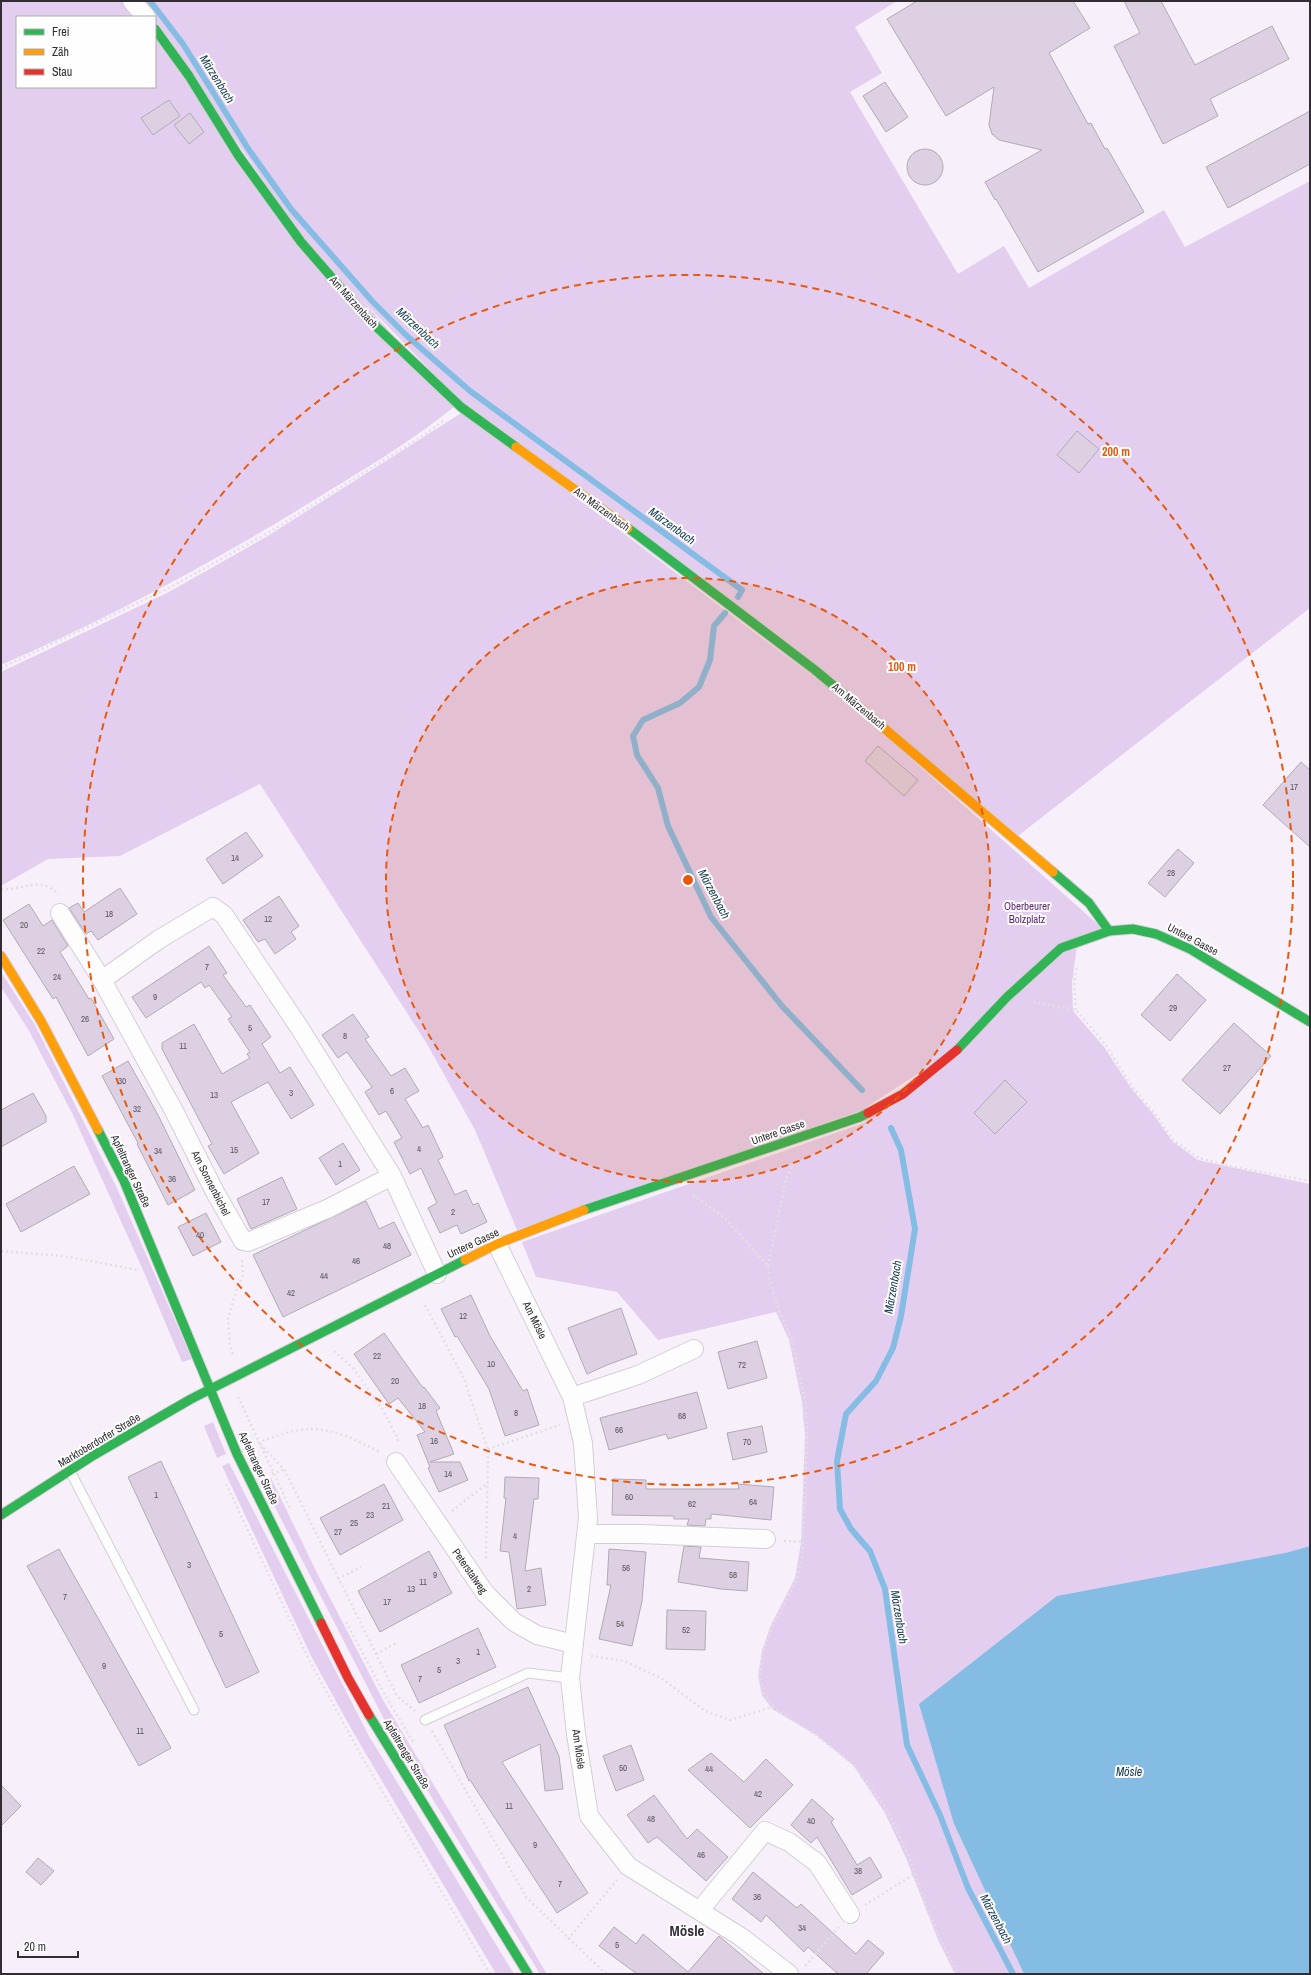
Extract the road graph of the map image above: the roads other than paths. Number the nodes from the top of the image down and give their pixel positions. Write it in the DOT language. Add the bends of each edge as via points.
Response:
graph roads {
  1 [pos="132,1"];
  2 [pos="145,16"];
  3 [pos="156,30"];
  4 [pos="60,914"];
  5 [pos="1109,931"];
  6 [pos="4,965"];
  7 [pos="102,980"];
  8 [pos="1310,1022"];
  9 [pos="392,1176"];
  10 [pos="497,1244"];
  11 [pos="437,1274"];
  12 [pos="694,1349"];
  13 [pos="211,1388"];
  14 [pos="572,1397"];
  15 [pos="396,1462"];
  16 [pos="70,1471"];
  17 [pos="1,1515"];
  18 [pos="586,1534"];
  19 [pos="766,1539"];
  20 [pos="574,1649"];
  21 [pos="570,1678"];
  22 [pos="194,1710"];
  23 [pos="425,1720"];
  24 [pos="700,1910"];
  25 [pos="850,1914"];
  26 [pos="528,1974"];
  27 [pos="789,1974"];
  1 -- 2 [label="street"];
  3 -- 5 [label="street, Am Märzenbach" via="189,76 238,155 301,242 366,317 461,407 619,521 815,670 926,761 1089,903"];
  4 -- 7 [label="street, Am Sonnenbichel"];
  5 -- 8 [label="street, Untere Gasse" via="1133,929 1156,934 1190,949"];
  5 -- 10 [label="street, Untere Gasse" via="1061,948 1007,997 952,1056 903,1094 860,1117 589,1208"];
  6 -- 13 [label="street, Apfeltranger Straße" via="41,1021 124,1181"];
  7 -- 9 [label="street" via="158,940 213,907 224,915 299,1027"];
  7 -- 9 [label="street, Am Sonnenbichel" via="243,1241 248,1242 327,1208"];
  9 -- 11 [label="street"];
  10 -- 11 [label="street, Untere Gasse"];
  10 -- 14 [label="street, Am Mösle"];
  11 -- 13 [label="street, Untere Gasse"];
  12 -- 14 [label="street" via="638,1375"];
  13 -- 16 [label="street, Marktoberdorfer Straße"];
  13 -- 26 [label="street, Apfeltranger Straße" via="237,1454 348,1678"];
  14 -- 18 [label="street, Am Mösle" via="583,1443 588,1518"];
  15 -- 20 [label="street, Peterstalweg" via="485,1594 514,1622 537,1635"];
  16 -- 17 [label="street, Marktoberdorfer Straße"];
  16 -- 22 [label="lane"];
  18 -- 19 [label="street"];
  18 -- 20 [label="street, Am Mösle"];
  20 -- 21 [label="street, Am Mösle"];
  21 -- 23 [label="lane" via="528,1673"];
  21 -- 24 [label="street, Am Mösle" via="589,1816 628,1866"];
  24 -- 25 [label="street" via="765,1831 789,1842 817,1863"];
  24 -- 27 [label="street, Am Mösle" via="741,1937"];
}
